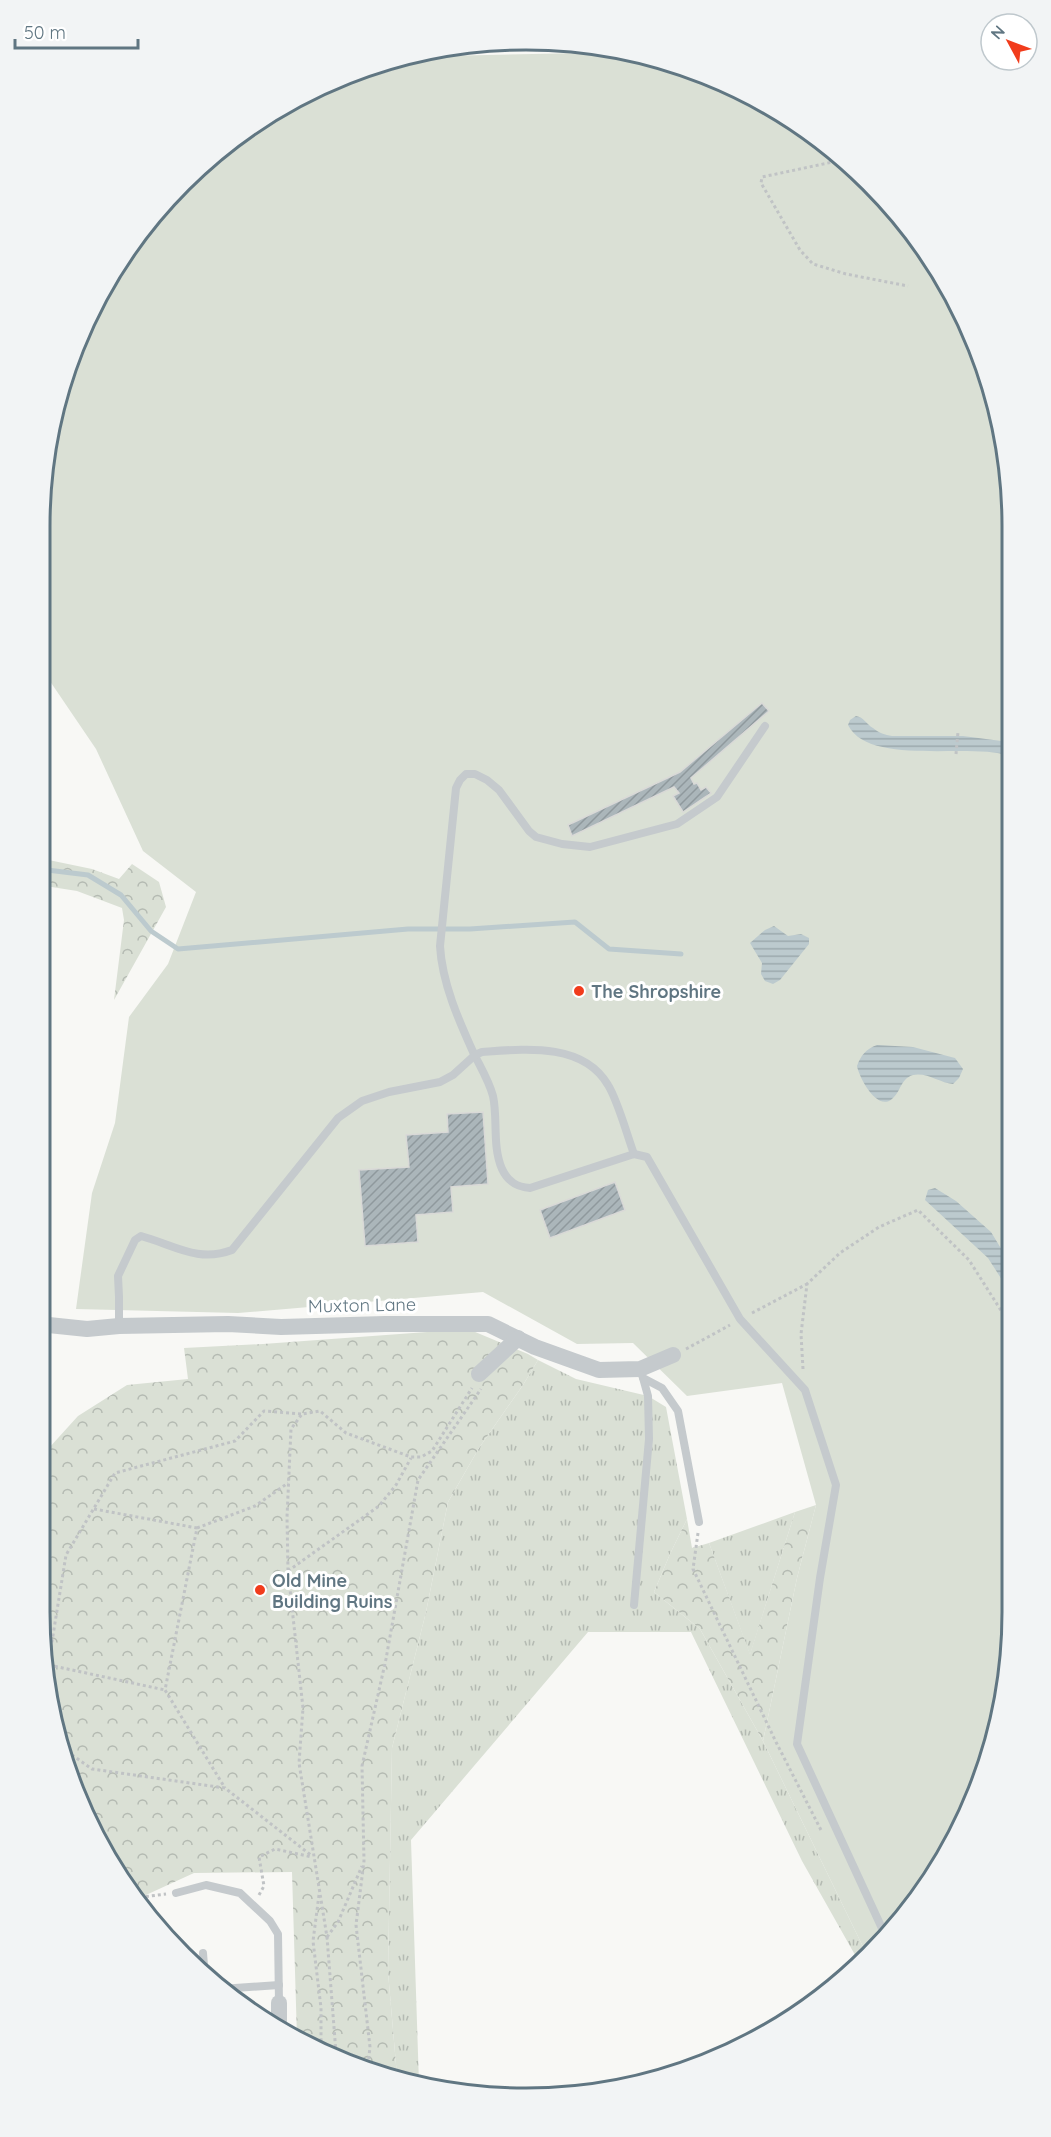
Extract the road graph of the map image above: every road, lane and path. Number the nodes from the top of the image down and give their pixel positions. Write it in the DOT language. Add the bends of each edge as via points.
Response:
graph roads {
  1 [pos="832,162"];
  2 [pos="908,286"];
  3 [pos="765,726"];
  4 [pos="958,732"];
  5 [pos="956,754"];
  6 [pos="475,1055"];
  7 [pos="634,1154"];
  8 [pos="1002,1312"];
  9 [pos="50,1325"];
  10 [pos="119,1326"];
  11 [pos="518,1338"];
  12 [pos="674,1355"];
  13 [pos="642,1373"];
  14 [pos="483,1378"];
  15 [pos="805,1390"];
  16 [pos="302,1414"];
  17 [pos="411,1458"];
  18 [pos="288,1483"];
  19 [pos="94,1509"];
  20 [pos="699,1522"];
  21 [pos="197,1528"];
  22 [pos="288,1571"];
  23 [pos="634,1605"];
  24 [pos="51,1646"];
  25 [pos="53,1667"];
  26 [pos="165,1690"];
  27 [pos="72,1755"];
  28 [pos="225,1788"];
  29 [pos="823,1833"];
  30 [pos="313,1857"];
  31 [pos="364,1861"];
  32 [pos="319,1890"];
  33 [pos="176,1893"];
  34 [pos="145,1897"];
  35 [pos="254,1904"];
  36 [pos="881,1927"];
  37 [pos="327,1937"];
  38 [pos="204,1953"];
  39 [pos="204,1962"];
  40 [pos="279,1985"];
  41 [pos="235,1988"];
  42 [pos="279,2003"];
  43 [pos="279,2019"];
  44 [pos="321,2041"];
  45 [pos="336,2048"];
  46 [pos="368,2061"];
  1 -- 2 [label="path" via="762,177 761,183 800,250 813,264"];
  3 -- 6 [label="lane" via="717,797 677,824 590,847 536,837 487,780 466,774 460,780 456,788 440,946 441,963 455,1007"];
  4 -- 5 [label="path"];
  6 -- 7 [label="lane" via="536,1049 570,1055 589,1065 609,1086"];
  6 -- 7 [label="lane" via="493,1096 502,1169 518,1187 530,1188"];
  6 -- 10 [label="lane" via="453,1076 440,1082 362,1101 338,1118 232,1250 199,1255 141,1236 135,1240 117,1276"];
  7 -- 15 [label="lane" via="647,1157 740,1319"];
  8 -- 15 [label="path" via="969,1260 918,1210 879,1227 840,1253 807,1284 801,1334"];
  9 -- 10 [label="street, Muxton Lane" via="87,1329"];
  10 -- 11 [label="street, Muxton Lane" via="488,1324"];
  11 -- 13 [label="street, Muxton Lane" via="598,1370"];
  11 -- 14 [label="street"];
  12 -- 13 [label="street, Muxton Lane"];
  13 -- 20 [label="lane" via="662,1388 678,1411"];
  13 -- 23 [label="lane" via="648,1396 649,1439"];
  14 -- 17 [label="path" via="432,1451"];
  14 -- 31 [label="path" via="418,1480 362,1766"];
  15 -- 36 [label="lane" via="836,1485 796,1744"];
  16 -- 17 [label="path" via="320,1411 346,1433"];
  16 -- 18 [label="path" via="291,1429"];
  16 -- 19 [label="path" via="264,1411 235,1441 115,1473"];
  17 -- 22 [label="path" via="380,1506"];
  18 -- 21 [label="path" via="255,1506"];
  18 -- 22 [label="path"];
  19 -- 21 [label="path"];
  19 -- 24 [label="path" via="66,1554"];
  20 -- 29 [label="path" via="693,1569"];
  21 -- 26 [label="path"];
  22 -- 30 [label="path" via="303,1708 299,1763"];
  25 -- 26 [label="path"];
  26 -- 28 [label="path"];
  27 -- 28 [label="path" via="92,1769"];
  28 -- 30 [label="path"];
  30 -- 32 [label="path"];
  30 -- 35 [label="path" via="274,1849 259,1857 264,1886"];
  31 -- 37 [label="path" via="338,1922"];
  31 -- 46 [label="path" via="356,1925"];
  32 -- 37 [label="path"];
  32 -- 44 [label="path" via="313,1941"];
  33 -- 34 [label="path"];
  33 -- 35 [label="lane" via="206,1886 240,1893"];
  35 -- 40 [label="lane" via="278,1934"];
  37 -- 45 [label="path"];
  38 -- 39 [label="lane"];
  40 -- 41 [label="lane"];
  40 -- 42 [label="lane"];
  42 -- 43 [label="street"];
}
